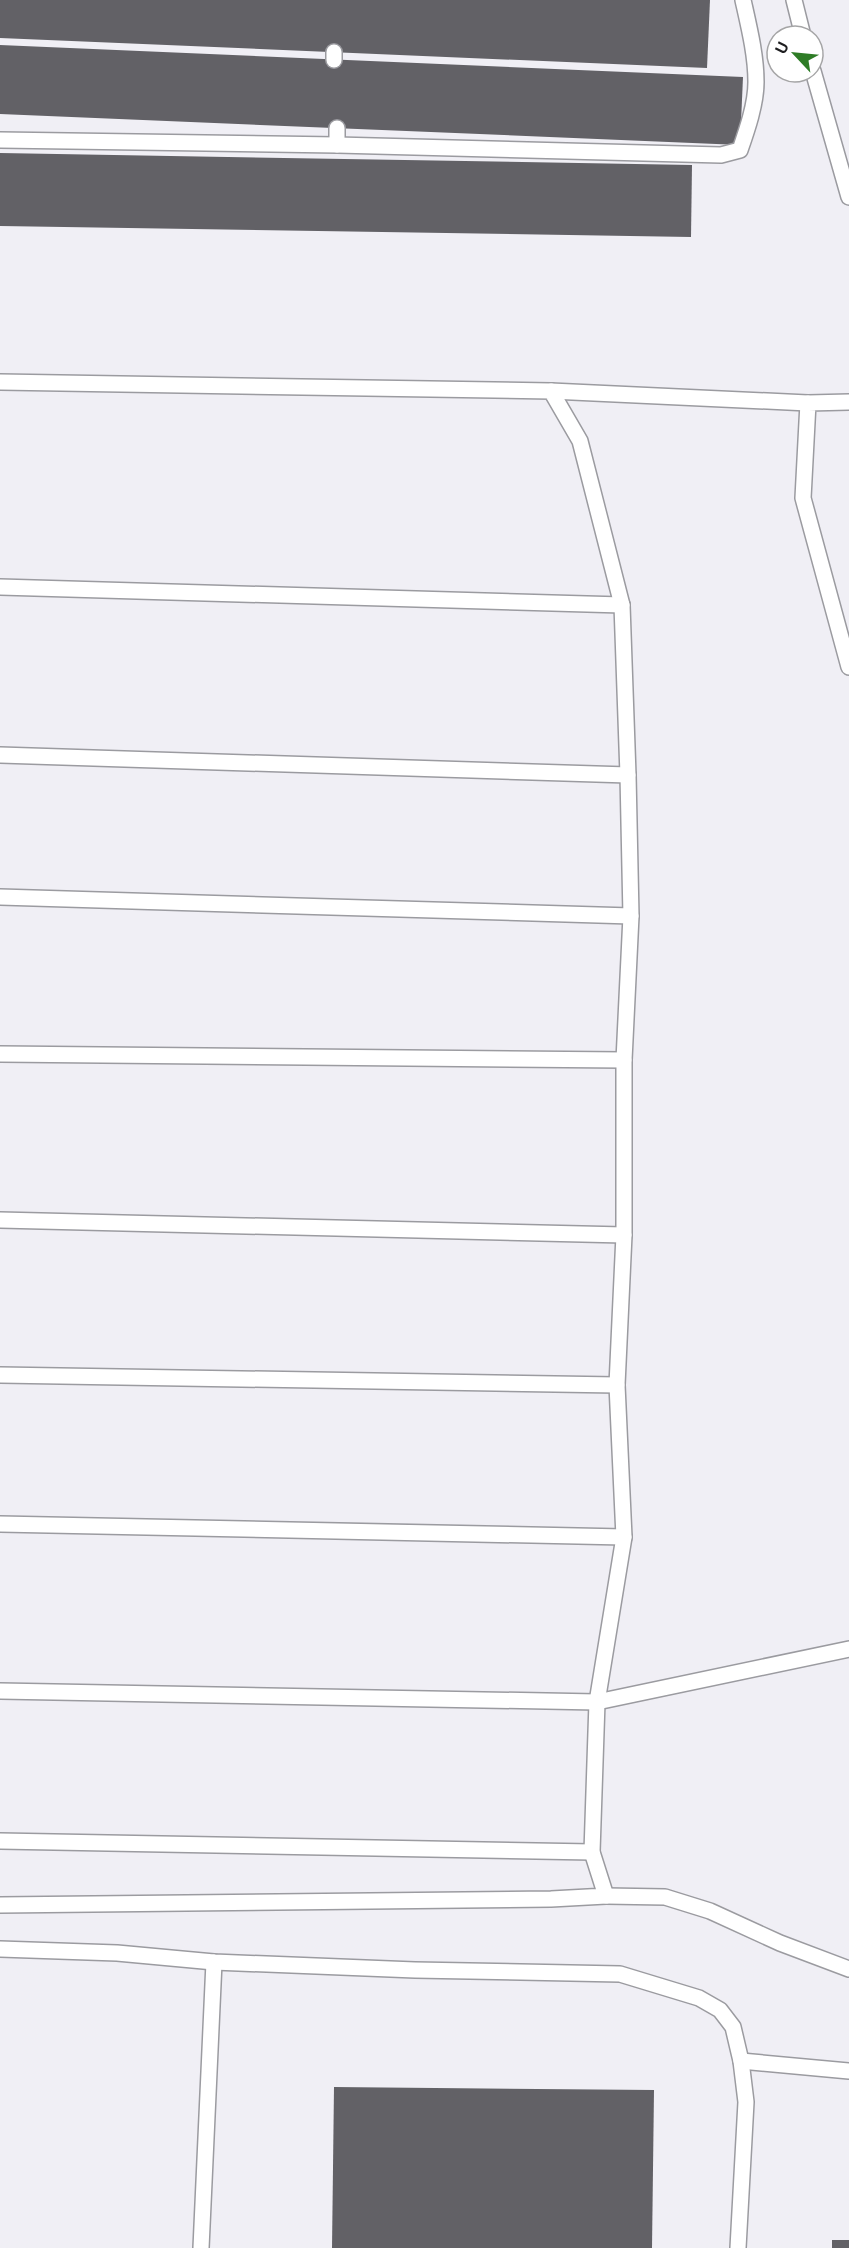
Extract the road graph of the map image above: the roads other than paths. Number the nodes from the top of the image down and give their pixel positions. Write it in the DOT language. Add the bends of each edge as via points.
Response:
graph roads {
  1 [pos="742,0"];
  2 [pos="794,0"];
  3 [pos="800,24"];
  4 [pos="816,84"];
  5 [pos="337,128"];
  6 [pos="0,140"];
  7 [pos="337,145"];
  8 [pos="849,197"];
  9 [pos="0,382"];
  10 [pos="551,391"];
  11 [pos="849,402"];
  12 [pos="808,403"];
  13 [pos="0,587"];
  14 [pos="622,605"];
  15 [pos="849,667"];
  16 [pos="0,755"];
  17 [pos="628,775"];
  18 [pos="0,897"];
  19 [pos="630,916"];
  20 [pos="0,1054"];
  21 [pos="624,1060"];
  22 [pos="0,1220"];
  23 [pos="624,1235"];
  24 [pos="0,1375"];
  25 [pos="617,1385"];
  26 [pos="0,1524"];
  27 [pos="624,1537"];
  28 [pos="849,1649"];
  29 [pos="0,1691"];
  30 [pos="597,1702"];
  31 [pos="0,1842"];
  32 [pos="591,1852"];
  33 [pos="606,1896"];
  34 [pos="0,1905"];
  35 [pos="0,1949"];
  36 [pos="214,1962"];
  37 [pos="849,1969"];
  38 [pos="741,2061"];
  39 [pos="849,2071"];
  40 [pos="201,2248"];
  41 [pos="738,2248"];
  1 -- 7 [label="lane" via="756,84 740,150 721,155 690,155"];
  2 -- 3 [label="lane"];
  4 -- 8 [label="lane"];
  5 -- 7 [label="lane"];
  6 -- 7 [label="lane"];
  9 -- 10 [label="lane"];
  10 -- 12 [label="lane"];
  10 -- 14 [label="lane" via="580,441"];
  11 -- 12 [label="lane"];
  12 -- 15 [label="lane" via="803,498"];
  13 -- 14 [label="lane"];
  14 -- 17 [label="lane"];
  16 -- 17 [label="lane"];
  17 -- 19 [label="lane"];
  18 -- 19 [label="lane"];
  19 -- 21 [label="lane"];
  20 -- 21 [label="lane"];
  21 -- 23 [label="lane"];
  22 -- 23 [label="lane"];
  23 -- 25 [label="lane"];
  24 -- 25 [label="lane"];
  25 -- 27 [label="lane"];
  26 -- 27 [label="lane"];
  27 -- 30 [label="lane"];
  28 -- 30 [label="lane"];
  29 -- 30 [label="lane"];
  30 -- 32 [label="lane"];
  31 -- 32 [label="lane"];
  32 -- 33 [label="lane"];
  33 -- 34 [label="lane"];
  33 -- 37 [label="lane" via="665,1897 710,1911"];
  35 -- 36 [label="lane" via="117,1953"];
  36 -- 38 [label="lane" via="620,1974 699,1998 720,2010 732,2027"];
  36 -- 40 [label="lane"];
  38 -- 39 [label="lane"];
  38 -- 41 [label="lane" via="746,2102"];
}
